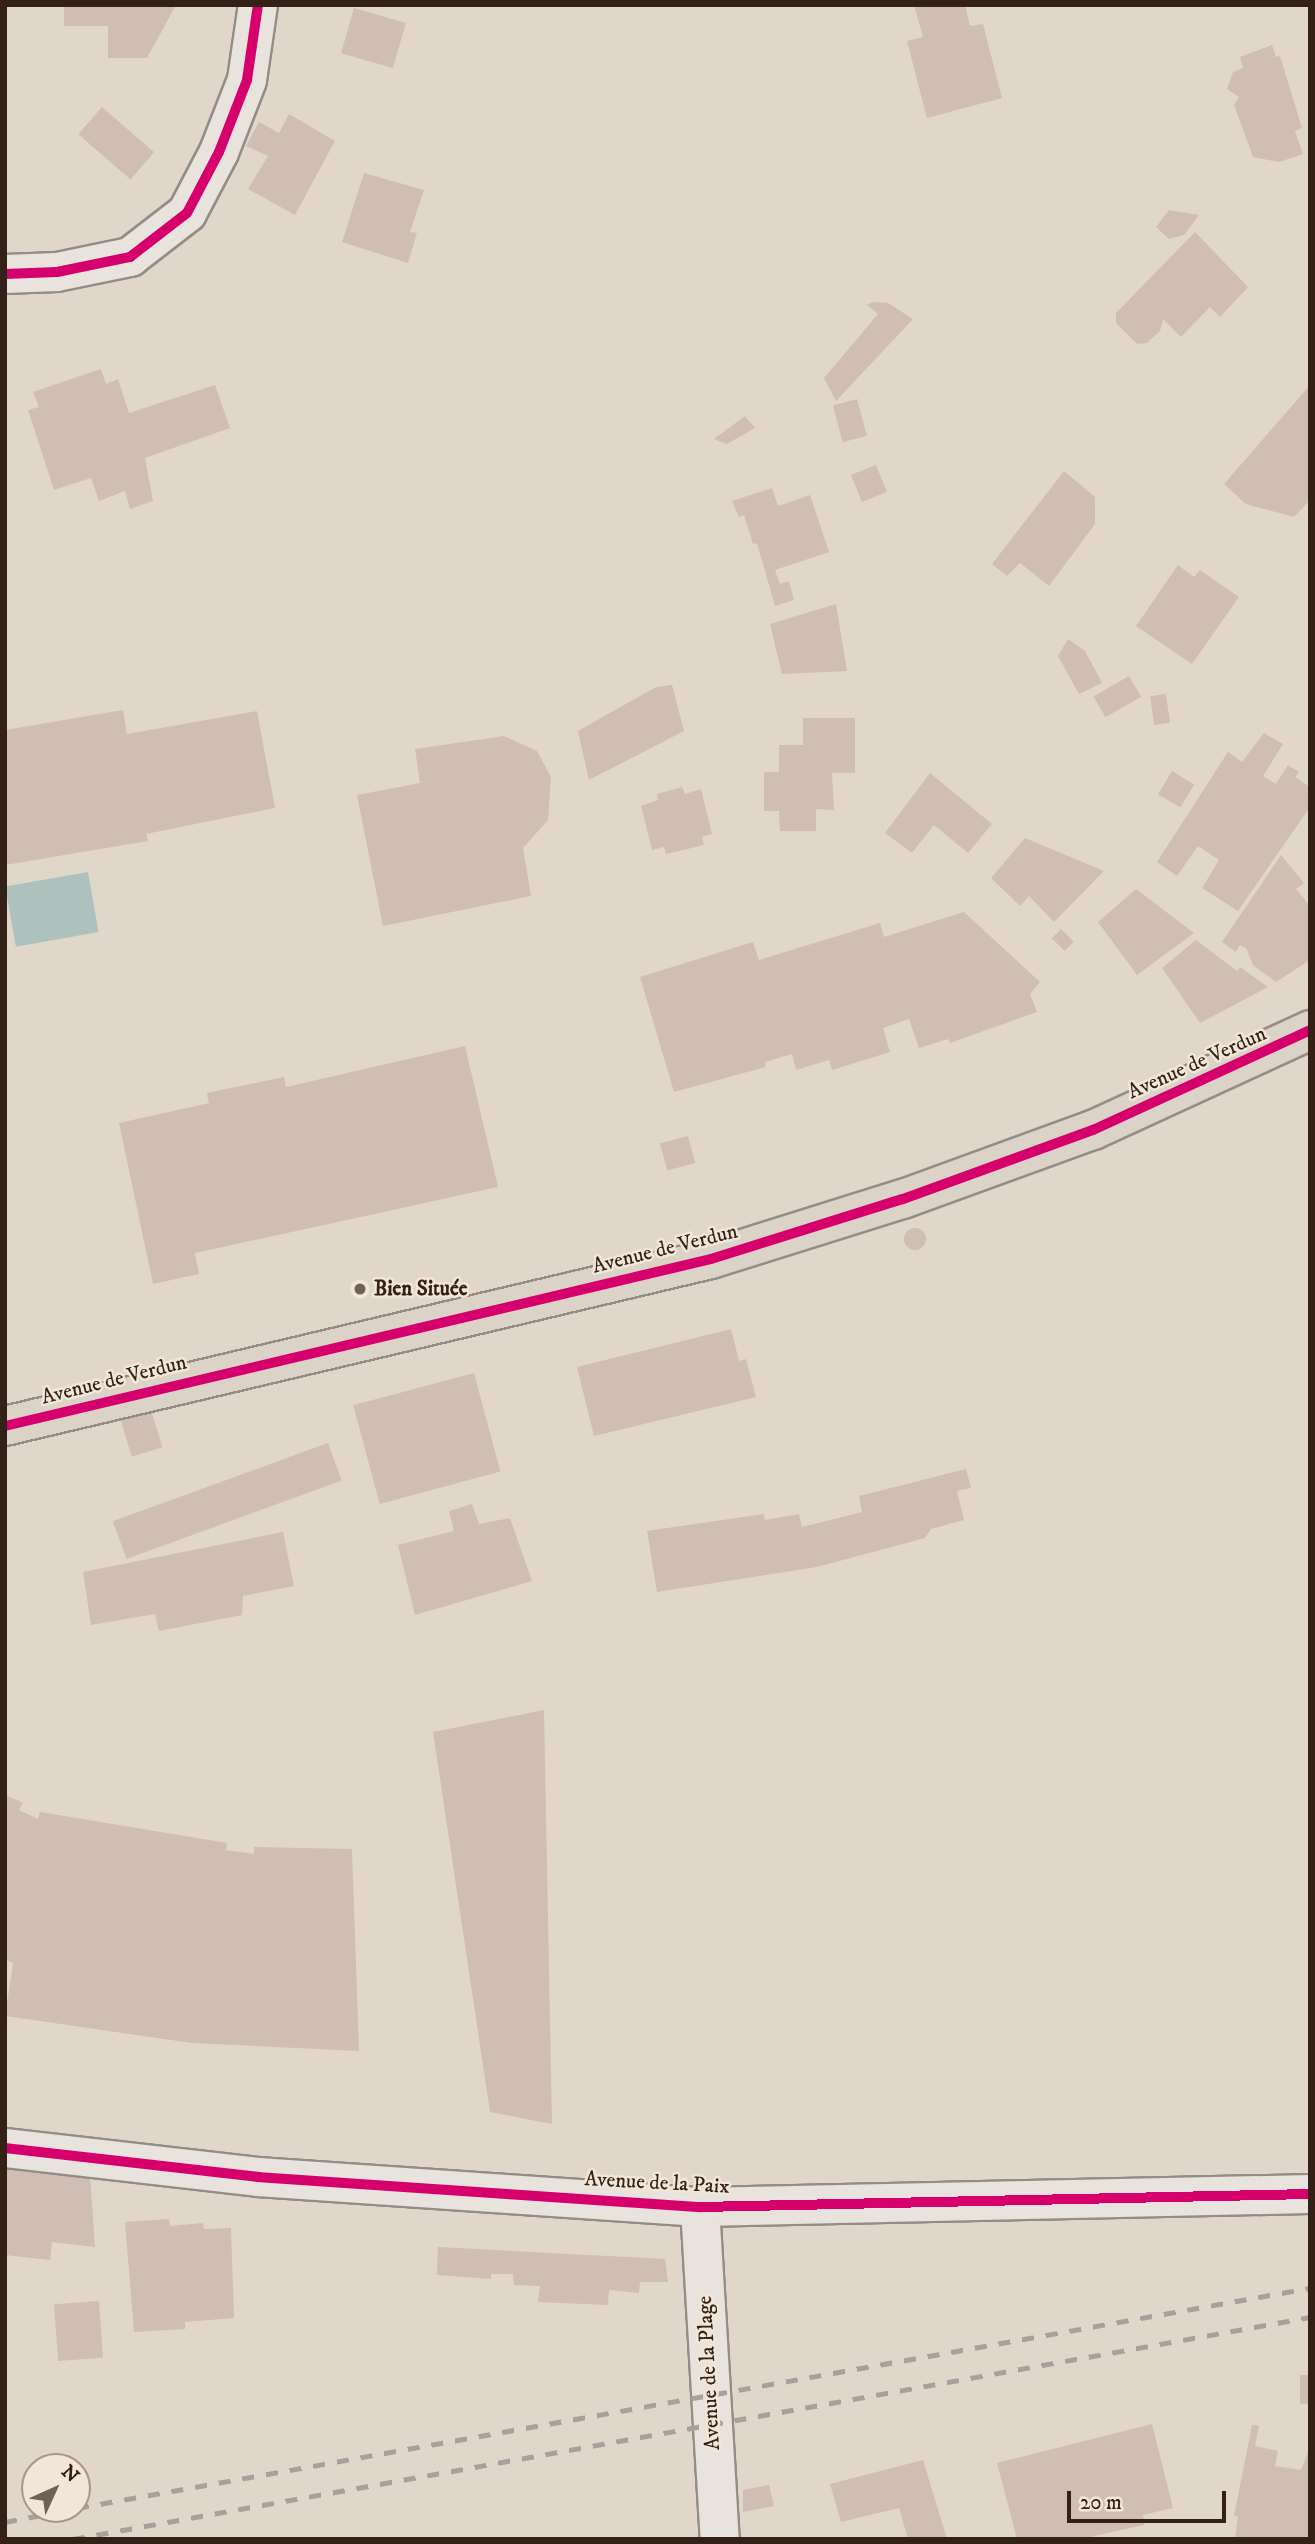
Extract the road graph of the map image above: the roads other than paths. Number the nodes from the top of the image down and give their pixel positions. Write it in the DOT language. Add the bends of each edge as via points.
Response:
graph roads {
  1 [pos="258,5"];
  2 [pos="5,274"];
  3 [pos="1310,1030"];
  4 [pos="5,1426"];
  5 [pos="5,2148"];
  6 [pos="1310,2194"];
  7 [pos="700,2207"];
  8 [pos="720,2539"];
  1 -- 2 [label="street" via="247,80 219,152 187,213 130,257 57,272"];
  3 -- 4 [label="main road, Avenue de Verdun" via="1093,1130 903,1199 724,1255"];
  5 -- 7 [label="street, Avenue de la Paix" via="258,2177"];
  6 -- 7 [label="street, Avenue de la Paix"];
  7 -- 8 [label="street, Avenue de la Plage"];
}
